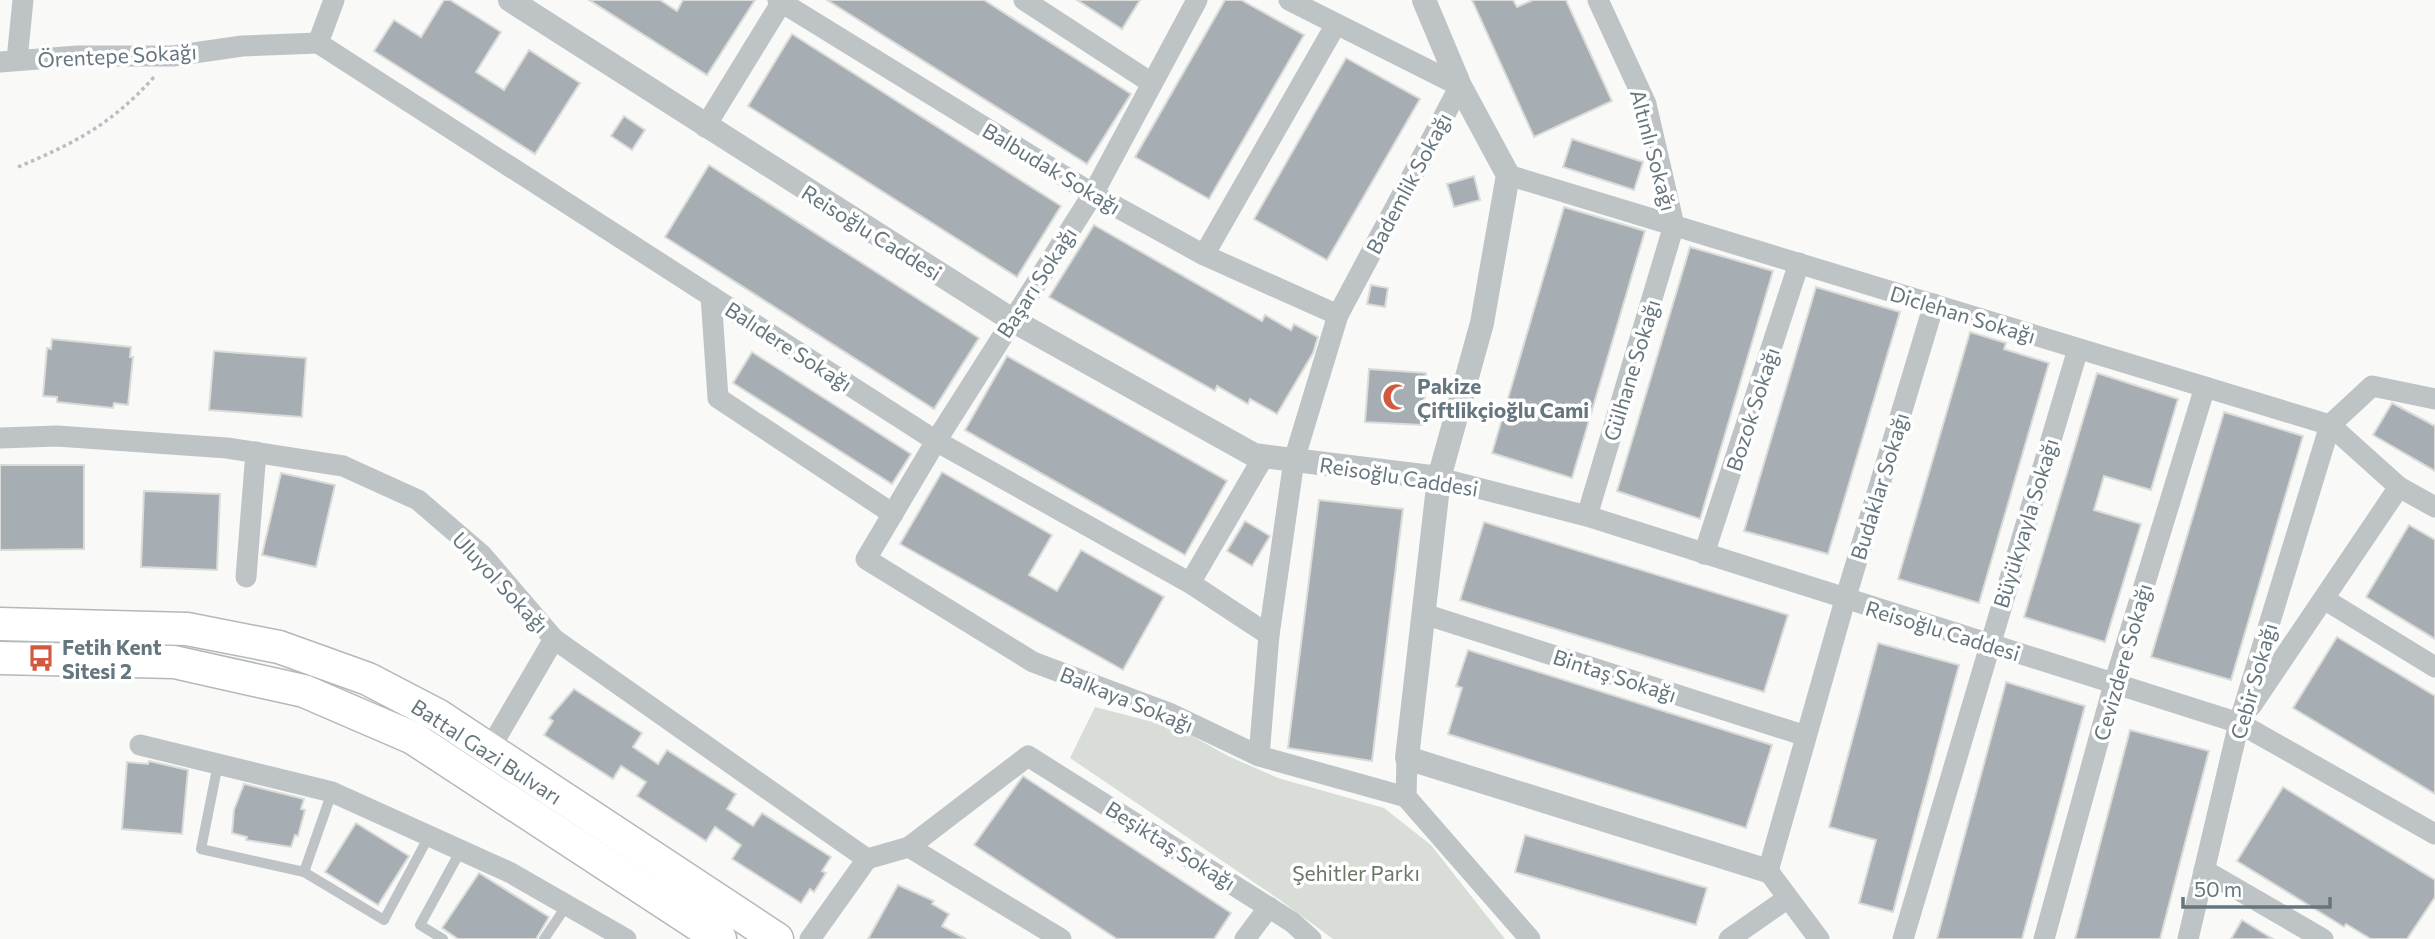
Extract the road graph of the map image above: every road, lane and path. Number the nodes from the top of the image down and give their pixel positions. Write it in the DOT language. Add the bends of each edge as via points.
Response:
graph roads {
  1 [pos="23,0"];
  2 [pos="334,0"];
  3 [pos="510,0"];
  4 [pos="1024,0"];
  5 [pos="1197,0"];
  6 [pos="1289,0"];
  7 [pos="1424,0"];
  8 [pos="1598,0"];
  9 [pos="780,1"];
  10 [pos="1335,26"];
  11 [pos="318,43"];
  12 [pos="173,56"];
  13 [pos="9,61"];
  14 [pos="1150,82"];
  15 [pos="1460,86"];
  16 [pos="705,127"];
  17 [pos="18,167"];
  18 [pos="1508,175"];
  19 [pos="1093,194"];
  20 [pos="1674,225"];
  21 [pos="1204,255"];
  22 [pos="1799,263"];
  23 [pos="711,296"];
  24 [pos="1934,304"];
  25 [pos="1338,315"];
  26 [pos="1012,320"];
  27 [pos="2078,349"];
  28 [pos="2204,387"];
  29 [pos="2435,399"];
  30 [pos="2330,425"];
  31 [pos="0,438"];
  32 [pos="936,441"];
  33 [pos="256,452"];
  34 [pos="1264,456"];
  35 [pos="1294,460"];
  36 [pos="1439,478"];
  37 [pos="2399,487"];
  38 [pos="2435,507"];
  39 [pos="893,513"];
  40 [pos="1587,516"];
  41 [pos="1704,554"];
  42 [pos="866,559"];
  43 [pos="246,577"];
  44 [pos="1190,583"];
  45 [pos="2324,599"];
  46 [pos="1844,600"];
  47 [pos="1423,614"];
  48 [pos="0,624"];
  49 [pos="1269,635"];
  50 [pos="554,639"];
  51 [pos="1988,645"];
  52 [pos="0,659"];
  53 [pos="2435,667"];
  54 [pos="2114,684"];
  55 [pos="2239,723"];
  56 [pos="1806,736"];
  57 [pos="140,745"];
  58 [pos="489,750"];
  59 [pos="1259,756"];
  60 [pos="1407,758"];
  61 [pos="218,764"];
  62 [pos="331,792"];
  63 [pos="1406,797"];
  64 [pos="2435,834"];
  65 [pos="429,836"];
  66 [pos="909,847"];
  67 [pos="461,850"];
  68 [pos="867,859"];
  69 [pos="2204,870"];
  70 [pos="1768,871"];
  71 [pos="304,872"];
  72 [pos="1788,898"];
  73 [pos="568,905"];
  74 [pos="1269,907"];
  75 [pos="443,939"];
  76 [pos="544,939"];
  77 [pos="626,939"];
  78 [pos="720,939"];
  79 [pos="777,939"];
  80 [pos="810,939"];
  81 [pos="1061,939"];
  82 [pos="1245,939"];
  83 [pos="1311,939"];
  84 [pos="1530,939"];
  85 [pos="1728,939"];
  86 [pos="1819,939"];
  87 [pos="1903,939"];
  88 [pos="2044,939"];
  89 [pos="2188,939"];
  90 [pos="2323,939"];
  1 -- 13 [label="street"];
  2 -- 11 [label="street"];
  3 -- 16 [label="street, Reisoğlu Caddesi"];
  4 -- 14 [label="street"];
  5 -- 14 [label="street, Başarı Sokağı"];
  6 -- 10 [label="street, Bademlik Sokağı"];
  7 -- 15 [label="street"];
  8 -- 20 [label="street, Altınlı Sokağı" via="1646,104"];
  9 -- 16 [label="street"];
  9 -- 19 [label="street, Balbudak Sokağı"];
  10 -- 15 [label="street, Bademlik Sokağı"];
  10 -- 21 [label="street"];
  11 -- 12 [label="street, Örentepe Sokağı" via="242,46"];
  11 -- 23 [label="street, Balıdere Sokağı"];
  12 -- 13 [label="street, Örentepe Sokağı"];
  12 -- 17 [label="path" via="128,106 74,144"];
  14 -- 19 [label="street, Başarı Sokağı"];
  15 -- 18 [label="street"];
  15 -- 25 [label="street, Bademlik Sokağı"];
  16 -- 26 [label="street, Reisoğlu Caddesi"];
  18 -- 20 [label="street, Diclehan Sokağı"];
  18 -- 36 [label="street" via="1482,323"];
  19 -- 21 [label="street, Balbudak Sokağı"];
  19 -- 26 [label="street, Başarı Sokağı"];
  20 -- 22 [label="street, Diclehan Sokağı"];
  20 -- 40 [label="street, Gülhane Sokağı"];
  21 -- 25 [label="street, Balbudak Sokağı"];
  22 -- 24 [label="street, Diclehan Sokağı"];
  22 -- 41 [label="street, Bozok Sokağı"];
  23 -- 32 [label="street, Balıdere Sokağı"];
  23 -- 39 [label="street" via="718,398"];
  24 -- 27 [label="street, Diclehan Sokağı"];
  24 -- 46 [label="street, Budaklar Sokağı"];
  25 -- 35 [label="street, Bademlik Sokağı"];
  26 -- 32 [label="street, Başarı Sokağı"];
  26 -- 34 [label="street, Reisoğlu Caddesi" via="1254,455"];
  27 -- 28 [label="street, Diclehan Sokağı"];
  27 -- 51 [label="street, Büyükyayla Sokağı"];
  28 -- 30 [label="street, Diclehan Sokağı"];
  28 -- 54 [label="street, Cevizdere Sokağı"];
  29 -- 30 [label="street" via="2372,386"];
  30 -- 37 [label="street, Diclehan Sokağı"];
  30 -- 55 [label="street, Cebir Sokağı"];
  31 -- 33 [label="street, Uluyol Sokağı" via="57,436"];
  32 -- 39 [label="street, Başarı Sokağı"];
  32 -- 44 [label="street, Balıdere Sokağı"];
  33 -- 43 [label="street"];
  33 -- 50 [label="street, Uluyol Sokağı" via="343,466 418,500 482,555"];
  34 -- 35 [label="street, Reisoğlu Caddesi"];
  34 -- 44 [label="street"];
  35 -- 36 [label="street, Reisoğlu Caddesi"];
  35 -- 49 [label="street, Bademlik Sokağı"];
  36 -- 40 [label="street, Reisoğlu Caddesi"];
  36 -- 47 [label="street"];
  37 -- 38 [label="street, Diclehan Sokağı"];
  37 -- 45 [label="street"];
  39 -- 42 [label="street, Başarı Sokağı"];
  40 -- 41 [label="street, Reisoğlu Caddesi"];
  41 -- 46 [label="street, Reisoğlu Caddesi"];
  42 -- 59 [label="street, Balkaya Sokağı" via="1033,662 1169,713"];
  44 -- 49 [label="street, Balıdere Sokağı"];
  45 -- 53 [label="street"];
  45 -- 55 [label="street"];
  46 -- 51 [label="street, Reisoğlu Caddesi"];
  46 -- 56 [label="street, Budaklar Sokağı"];
  47 -- 56 [label="street, Bintaş Sokağı"];
  47 -- 60 [label="street"];
  48 -- 58 [label="main road, Battal Gazi Bulvarı" via="187,629 279,647 368,679 439,716"];
  49 -- 59 [label="street, Bademlik Sokağı"];
  50 -- 58 [label="street"];
  50 -- 68 [label="street, Uluyol Sokağı"];
  51 -- 54 [label="street, Reisoğlu Caddesi"];
  51 -- 87 [label="street, Büyükyayla Sokağı"];
  52 -- 78 [label="main road, Battal Gazi Bulvarı" via="174,662 304,691 413,738"];
  54 -- 55 [label="street, Reisoğlu Caddesi"];
  54 -- 88 [label="street, Cevizdere Sokağı"];
  55 -- 64 [label="street, Reisoğlu Caddesi"];
  55 -- 69 [label="street, Cebir Sokağı"];
  56 -- 70 [label="street, Budaklar Sokağı"];
  57 -- 61 [label="street"];
  58 -- 79 [label="main road, Battal Gazi Bulvarı"];
  59 -- 63 [label="street, Balkaya Sokağı"];
  60 -- 63 [label="street"];
  60 -- 70 [label="street"];
  61 -- 62 [label="street"];
  61 -- 71 [label="lane" via="201,849"];
  62 -- 65 [label="street"];
  62 -- 71 [label="lane"];
  63 -- 84 [label="street"];
  65 -- 67 [label="street"];
  65 -- 71 [label="lane" via="384,920"];
  66 -- 68 [label="street"];
  66 -- 74 [label="street, Beşiktaş Sokağı" via="1028,756"];
  66 -- 81 [label="street"];
  67 -- 73 [label="street"];
  67 -- 75 [label="lane" via="420,925"];
  68 -- 80 [label="street"];
  69 -- 89 [label="street, Cebir Sokağı"];
  69 -- 90 [label="street"];
  70 -- 72 [label="street"];
  72 -- 85 [label="street"];
  72 -- 86 [label="street"];
  73 -- 76 [label="lane"];
  73 -- 77 [label="street"];
  74 -- 82 [label="street"];
  74 -- 83 [label="street, Beşiktaş Sokağı"];
}
